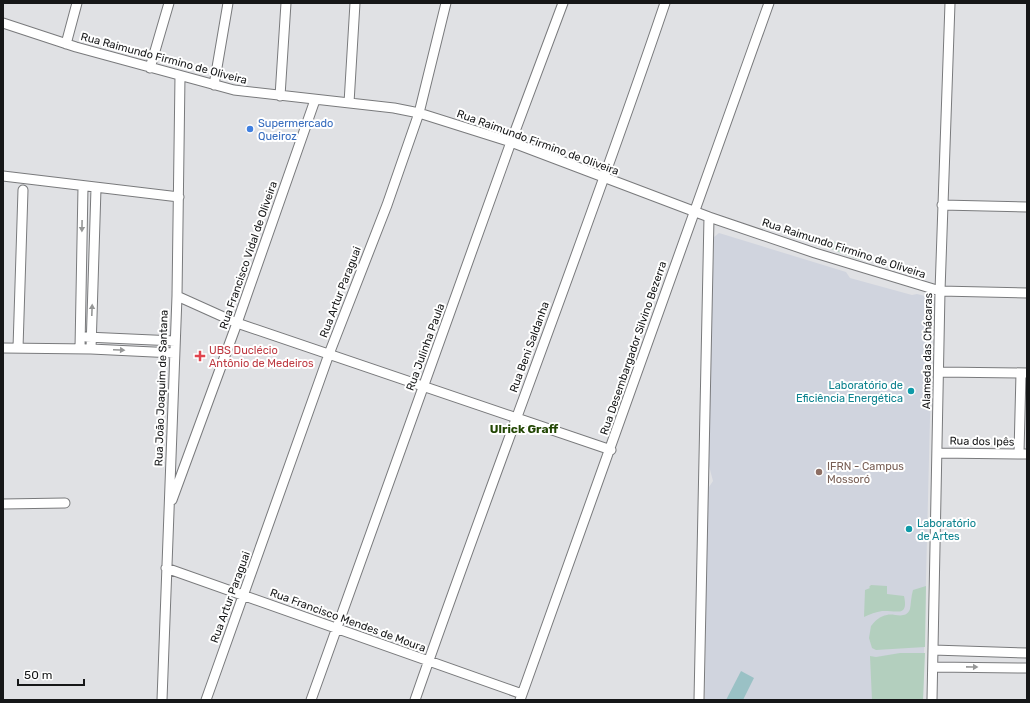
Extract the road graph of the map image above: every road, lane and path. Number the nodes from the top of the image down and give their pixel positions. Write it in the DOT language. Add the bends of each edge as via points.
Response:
graph roads {
  1 [pos="76,3"];
  2 [pos="169,3"];
  3 [pos="228,3"];
  4 [pos="286,3"];
  5 [pos="355,3"];
  6 [pos="446,3"];
  7 [pos="563,3"];
  8 [pos="665,3"];
  9 [pos="769,3"];
  10 [pos="950,3"];
  11 [pos="3,23"];
  12 [pos="66,44"];
  13 [pos="150,68"];
  14 [pos="180,76"];
  15 [pos="214,85"];
  16 [pos="280,96"];
  17 [pos="314,100"];
  18 [pos="349,103"];
  19 [pos="419,113"];
  20 [pos="511,142"];
  21 [pos="3,176"];
  22 [pos="604,178"];
  23 [pos="83,187"];
  24 [pos="96,188"];
  25 [pos="23,190"];
  26 [pos="179,197"];
  27 [pos="942,205"];
  28 [pos="1027,207"];
  29 [pos="693,211"];
  30 [pos="709,217"];
  31 [pos="940,290"];
  32 [pos="1027,293"];
  33 [pos="176,296"];
  34 [pos="237,323"];
  35 [pos="80,337"];
  36 [pos="91,338"];
  37 [pos="175,341"];
  38 [pos="3,348"];
  39 [pos="18,348"];
  40 [pos="80,348"];
  41 [pos="91,349"];
  42 [pos="174,353"];
  43 [pos="329,354"];
  44 [pos="939,372"];
  45 [pos="1024,373"];
  46 [pos="424,385"];
  47 [pos="516,418"];
  48 [pos="611,450"];
  49 [pos="937,453"];
  50 [pos="1023,454"];
  51 [pos="64,502"];
  52 [pos="3,504"];
  53 [pos="169,507"];
  54 [pos="166,568"];
  55 [pos="244,595"];
  56 [pos="336,628"];
  57 [pos="933,650"];
  58 [pos="1027,653"];
  59 [pos="429,661"];
  60 [pos="933,666"];
  61 [pos="1027,668"];
  62 [pos="521,697"];
  63 [pos="162,700"];
  64 [pos="206,700"];
  65 [pos="311,700"];
  66 [pos="415,700"];
  67 [pos="699,700"];
  68 [pos="932,700"];
  1 -- 12 [label="street"];
  2 -- 13 [label="street"];
  3 -- 15 [label="street"];
  4 -- 16 [label="street"];
  5 -- 18 [label="street"];
  6 -- 19 [label="street, Rua Artur Paraguai"];
  7 -- 20 [label="street, Rua Julinha Paula"];
  8 -- 22 [label="street, Rua Beni Saldanha"];
  9 -- 29 [label="street, Rua Desembargador Silvino Bezerra"];
  10 -- 27 [label="street, Alameda das Chácaras"];
  11 -- 12 [label="street, Rua Raimundo Firmino de Oliveira"];
  12 -- 13 [label="street, Rua Raimundo Firmino de Oliveira"];
  13 -- 14 [label="street, Rua Raimundo Firmino de Oliveira"];
  14 -- 15 [label="street, Rua Raimundo Firmino de Oliveira"];
  14 -- 26 [label="street, Rua João Joaquim de Santana"];
  15 -- 16 [label="street, Rua Raimundo Firmino de Oliveira"];
  16 -- 17 [label="street, Rua Raimundo Firmino de Oliveira"];
  17 -- 18 [label="street, Rua Raimundo Firmino de Oliveira"];
  17 -- 34 [label="street, Rua Francisco Vidal de Oliveira"];
  18 -- 19 [label="street, Rua Raimundo Firmino de Oliveira"];
  19 -- 20 [label="street, Rua Raimundo Firmino de Oliveira"];
  19 -- 43 [label="street, Rua Artur Paraguai" via="387,205"];
  20 -- 22 [label="street, Rua Raimundo Firmino de Oliveira"];
  20 -- 46 [label="street, Rua Julinha Paula"];
  21 -- 23 [label="street"];
  22 -- 29 [label="street, Rua Raimundo Firmino de Oliveira"];
  22 -- 47 [label="street, Rua Beni Saldanha"];
  23 -- 24 [label="street"];
  23 -- 35 [label="street, one-way"];
  24 -- 26 [label="street"];
  36 -- 24 [label="street, one-way"];
  25 -- 39 [label="street"];
  26 -- 33 [label="street, Rua João Joaquim de Santana"];
  27 -- 28 [label="street"];
  27 -- 31 [label="street, Alameda das Chácaras"];
  29 -- 30 [label="street, Rua Raimundo Firmino de Oliveira"];
  29 -- 48 [label="street, Rua Desembargador Silvino Bezerra"];
  30 -- 31 [label="street, Rua Raimundo Firmino de Oliveira" via="815,253"];
  30 -- 67 [label="street"];
  31 -- 32 [label="street, Rua Raimundo Firmino de Oliveira"];
  31 -- 44 [label="street, Alameda das Chácaras"];
  33 -- 34 [label="street"];
  33 -- 37 [label="street, Rua João Joaquim de Santana"];
  34 -- 43 [label="street"];
  34 -- 53 [label="street, Rua Francisco Vidal de Oliveira"];
  35 -- 36 [label="street"];
  35 -- 40 [label="street"];
  36 -- 37 [label="street"];
  36 -- 41 [label="street"];
  37 -- 42 [label="street, Rua João Joaquim de Santana"];
  38 -- 39 [label="street"];
  39 -- 40 [label="street"];
  40 -- 41 [label="street"];
  41 -- 42 [label="street, one-way"];
  42 -- 53 [label="street, Rua João Joaquim de Santana"];
  43 -- 46 [label="street"];
  43 -- 55 [label="street, Rua Artur Paraguai"];
  44 -- 45 [label="street"];
  44 -- 49 [label="street, Alameda das Chácaras"];
  45 -- 50 [label="street"];
  46 -- 47 [label="street"];
  46 -- 56 [label="street, Rua Julinha Paula"];
  47 -- 48 [label="street"];
  47 -- 59 [label="street, Rua Beni Saldanha"];
  48 -- 62 [label="street, Rua Desembargador Silvino Bezerra"];
  49 -- 50 [label="street, Rua dos Ipês"];
  49 -- 57 [label="street, Alameda das Chácaras"];
  51 -- 52 [label="street"];
  53 -- 54 [label="street, Rua João Joaquim de Santana"];
  54 -- 55 [label="street, Rua Francisco Mendes de Moura"];
  54 -- 63 [label="street, Rua João Joaquim de Santana"];
  55 -- 56 [label="street, Rua Francisco Mendes de Moura"];
  55 -- 64 [label="street, Rua Artur Paraguai"];
  56 -- 59 [label="street, Rua Francisco Mendes de Moura"];
  56 -- 65 [label="street, Rua Julinha Paula"];
  57 -- 58 [label="street"];
  57 -- 60 [label="street, Alameda das Chácaras"];
  59 -- 62 [label="street, Rua Francisco Mendes de Moura"];
  59 -- 66 [label="street, Rua Beni Saldanha"];
  60 -- 61 [label="street, one-way"];
  60 -- 68 [label="street, Alameda das Chácaras"];
}
